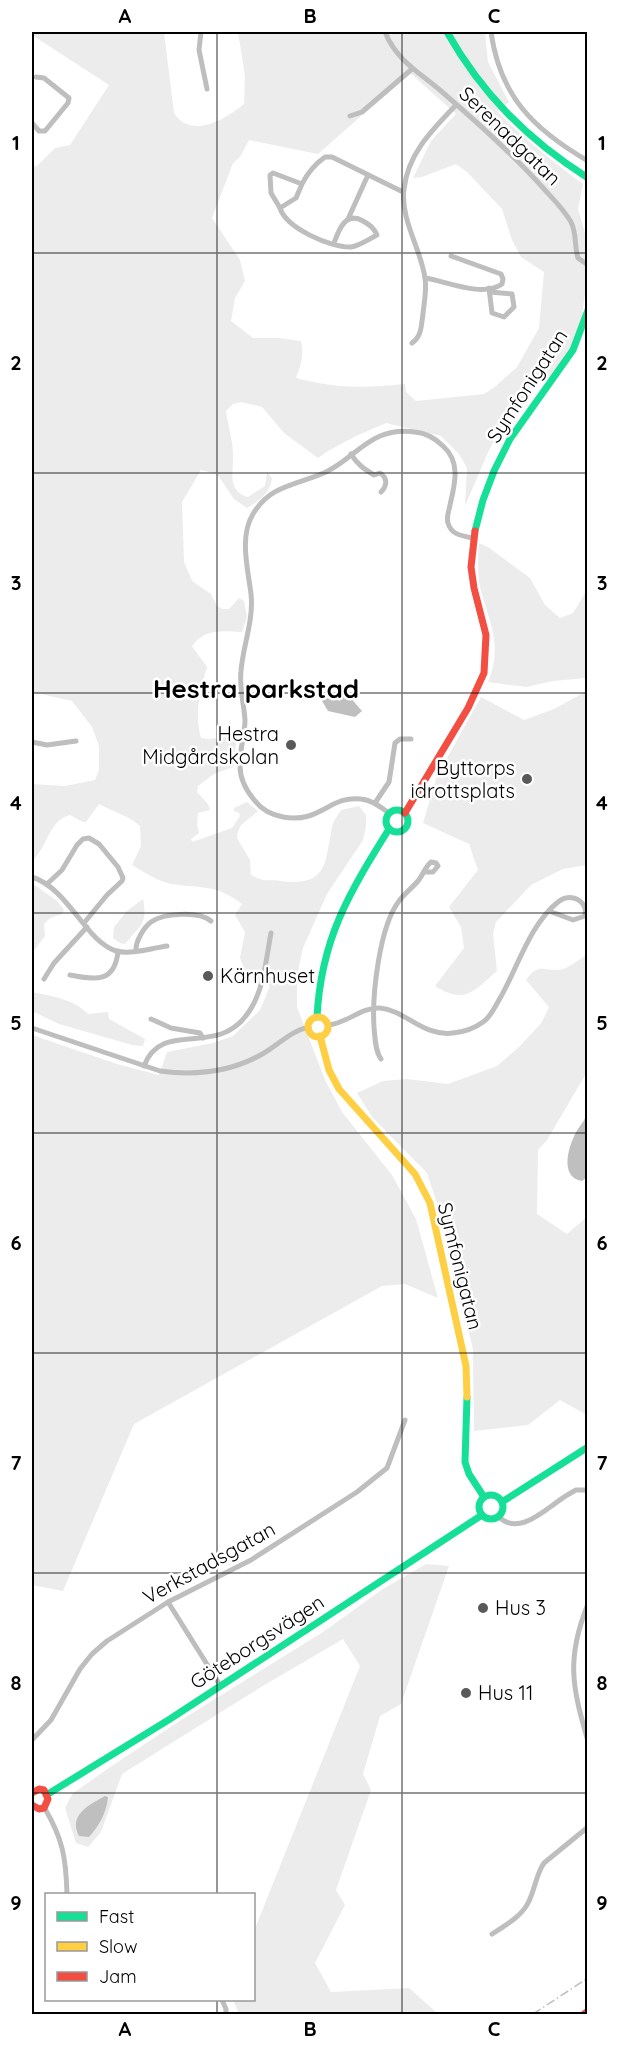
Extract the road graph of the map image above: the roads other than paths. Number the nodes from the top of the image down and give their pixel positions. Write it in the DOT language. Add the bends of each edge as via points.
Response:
graph roads {
  1 [pos="201,32"];
  2 [pos="385,32"];
  3 [pos="447,32"];
  4 [pos="491,32"];
  5 [pos="412,69"];
  6 [pos="36,77"];
  7 [pos="207,89"];
  8 [pos="456,105"];
  9 [pos="350,116"];
  10 [pos="32,123"];
  11 [pos="588,161"];
  12 [pos="368,175"];
  13 [pos="588,178"];
  14 [pos="302,184"];
  15 [pos="403,192"];
  16 [pos="280,208"];
  17 [pos="348,219"];
  18 [pos="333,243"];
  19 [pos="451,256"];
  20 [pos="588,265"];
  21 [pos="425,278"];
  22 [pos="489,290"];
  23 [pos="588,310"];
  24 [pos="412,343"];
  25 [pos="351,454"];
  26 [pos="381,492"];
  27 [pos="473,538"];
  28 [pos="411,739"];
  29 [pos="76,741"];
  30 [pos="32,742"];
  31 [pos="375,803"];
  32 [pos="388,813"];
  33 [pos="405,813"];
  34 [pos="389,829"];
  35 [pos="425,872"];
  36 [pos="32,877"];
  37 [pos="47,884"];
  38 [pos="549,911"];
  39 [pos="211,921"];
  40 [pos="86,925"];
  41 [pos="271,933"];
  42 [pos="167,946"];
  43 [pos="118,951"];
  44 [pos="136,951"];
  45 [pos="70,975"];
  46 [pos="44,980"];
  47 [pos="373,1009"];
  48 [pos="317,1017"];
  49 [pos="151,1019"];
  50 [pos="328,1025"];
  51 [pos="309,1027"];
  52 [pos="32,1028"];
  53 [pos="320,1036"];
  54 [pos="203,1038"];
  55 [pos="381,1059"];
  56 [pos="144,1066"];
  57 [pos="405,1420"];
  58 [pos="588,1447"];
  59 [pos="588,1490"];
  60 [pos="484,1497"];
  61 [pos="502,1502"];
  62 [pos="482,1515"];
  63 [pos="498,1516"];
  64 [pos="168,1602"];
  65 [pos="588,1604"];
  66 [pos="219,1685"];
  67 [pos="32,1740"];
  68 [pos="588,1741"];
  69 [pos="32,1791"];
  70 [pos="48,1794"];
  71 [pos="32,1805"];
  72 [pos="44,1807"];
  73 [pos="588,1827"];
  74 [pos="67,1893"];
  75 [pos="492,1934"];
  76 [pos="588,2011"];
  77 [pos="584,2014"];
  1 -- 7 [label="street" via="199,50"];
  2 -- 5 [label="street, Serenadgatan"];
  3 -- 13 [label="main road" via="478,83 497,104 527,134"];
  4 -- 11 [label="street" via="495,58 512,95 538,126"];
  5 -- 8 [label="street, Serenadgatan"];
  5 -- 9 [label="street" via="362,112"];
  6 -- 10 [label="street" via="44,78 69,98 45,131 39,131"];
  8 -- 15 [label="street" via="415,153"];
  8 -- 20 [label="street, Serenadgatan" via="528,170 563,210 576,235 578,258"];
  12 -- 14 [label="street" via="326,157 307,173"];
  12 -- 15 [label="street"];
  12 -- 17 [label="street"];
  14 -- 16 [label="street" via="296,198"];
  14 -- 16 [label="street" via="270,175 271,194"];
  15 -- 21 [label="street" via="408,224"];
  16 -- 18 [label="street" via="282,215 302,232"];
  17 -- 18 [label="street"];
  17 -- 18 [label="street" via="360,219 377,235 349,247"];
  19 -- 22 [label="street" via="501,274 502,284"];
  21 -- 22 [label="street"];
  21 -- 24 [label="street" via="420,333"];
  22 -- 22 [label="street" via="492,313 504,317 509,314 514,307 512,294"];
  23 -- 27 [label="main road, Symfonigatan" via="573,350 503,452 483,500"];
  25 -- 26 [label="street" via="363,469 384,476 386,488"];
  25 -- 27 [label="street" via="392,433 415,432 433,438 447,449 454,465 448,524 457,534"];
  25 -- 31 [label="street" via="324,473 278,489 261,504 248,526 251,610 241,672 245,720 240,767 255,802 278,816 307,818 349,799"];
  27 -- 33 [label="main road, Symfonigatan" via="472,578 486,635 484,672 468,708"];
  28 -- 31 [label="street" via="395,743 389,782"];
  29 -- 30 [label="street" via="46,745"];
  31 -- 32 [label="street"];
  32 -- 33 [label="main road"];
  32 -- 34 [label="main road"];
  33 -- 34 [label="main road" via="408,820 404,829"];
  34 -- 48 [label="main road" via="354,884 329,940 319,981"];
  35 -- 47 [label="street" via="398,903 390,919 377,968"];
  36 -- 37 [label="street"];
  37 -- 40 [label="street"];
  37 -- 40 [label="street" via="83,839 99,844 122,871 123,878"];
  38 -- 38 [label="street" via="573,920 585,916 586,911 580,900 572,898 558,901"];
  38 -- 47 [label="street" via="526,944 504,993 485,1022 451,1034 430,1031 382,1008"];
  39 -- 44 [label="street" via="198,914 153,920 136,942"];
  40 -- 43 [label="street" via="102,943"];
  40 -- 46 [label="street"];
  41 -- 54 [label="street" via="258,992 248,1013 228,1032"];
  42 -- 44 [label="street"];
  43 -- 44 [label="street"];
  43 -- 45 [label="street" via="117,963 108,975"];
  47 -- 50 [label="street"];
  47 -- 55 [label="street"];
  48 -- 50 [label="main road"];
  48 -- 51 [label="main road"];
  49 -- 54 [label="street" via="171,1028 200,1032"];
  50 -- 53 [label="main road"];
  51 -- 53 [label="main road" via="312,1034"];
  51 -- 56 [label="street" via="288,1035 264,1053 225,1069 182,1074"];
  52 -- 56 [label="street"];
  53 -- 60 [label="main road, Symfonigatan" via="329,1070 339,1089 415,1173 430,1203 466,1366 465,1462"];
  54 -- 56 [label="street" via="165,1042 151,1052"];
  57 -- 64 [label="street, Verkstadsgatan" via="387,1468 357,1492 251,1560"];
  58 -- 61 [label="main road"];
  59 -- 63 [label="street" via="568,1494 523,1524 508,1524"];
  60 -- 61 [label="main road" via="494,1496"];
  60 -- 62 [label="main road" via="479,1505"];
  61 -- 63 [label="main road"];
  62 -- 63 [label="main road" via="489,1519"];
  62 -- 66 [label="main road, Göteborgsvägen"];
  64 -- 66 [label="street"];
  64 -- 67 [label="street, Verkstadsgatan" via="92,1654 51,1720"];
  65 -- 68 [label="street" via="575,1640 573,1667"];
  66 -- 70 [label="main road, Göteborgsvägen"];
  69 -- 70 [label="main road" via="42,1789"];
  70 -- 72 [label="main road" via="49,1802"];
  71 -- 72 [label="main road"];
  72 -- 74 [label="street" via="60,1837"];
  73 -- 75 [label="street" via="544,1863 527,1906"];
  76 -- 77 [label="main road"];
}
